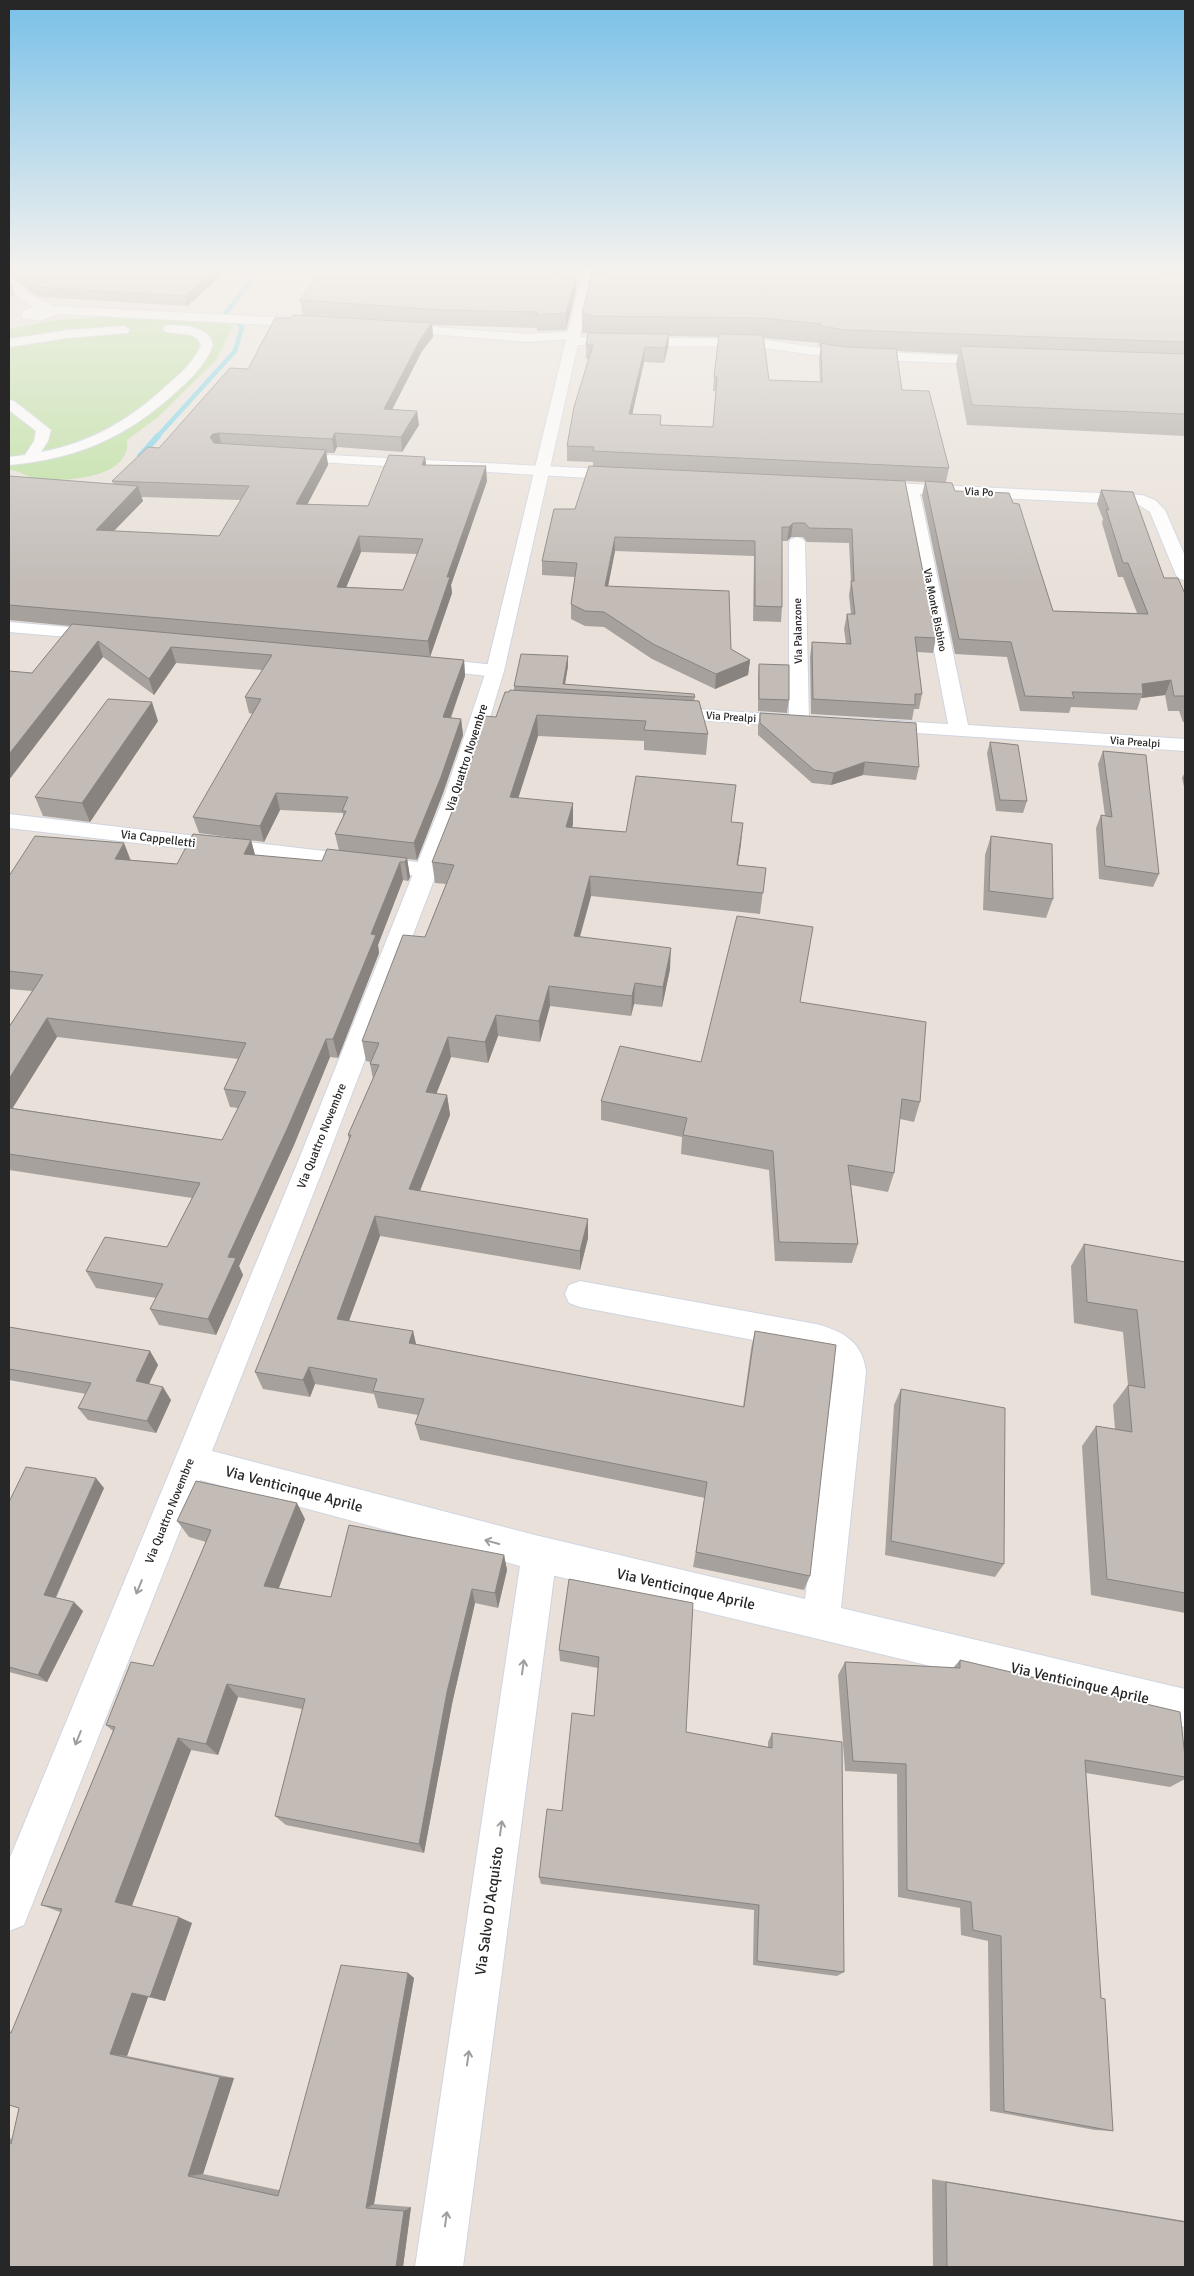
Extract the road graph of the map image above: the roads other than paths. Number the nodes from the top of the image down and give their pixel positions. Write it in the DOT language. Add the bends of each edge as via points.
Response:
graph roads {
  1 [pos="185,375"];
  2 [pos="565,375"];
  3 [pos="9,404"];
  4 [pos="55,433"];
  5 [pos="107,437"];
  6 [pos="272,456"];
  7 [pos="29,459"];
  8 [pos="9,461"];
  9 [pos="542,471"];
  10 [pos="642,476"];
  11 [pos="851,486"];
  12 [pos="911,488"];
  13 [pos="797,542"];
  14 [pos="1185,576"];
  15 [pos="9,627"];
  16 [pos="118,637"];
  17 [pos="406,662"];
  18 [pos="495,670"];
  19 [pos="645,711"];
  20 [pos="808,721"];
  21 [pos="864,725"];
  22 [pos="958,731"];
  23 [pos="1185,745"];
  24 [pos="9,821"];
  25 [pos="426,870"];
  26 [pos="580,1294"];
  27 [pos="190,1461"];
  28 [pos="539,1554"];
  29 [pos="821,1621"];
  30 [pos="1185,1708"];
  31 [pos="9,1910"];
  32 [pos="439,2267"];
  1 -- 5 [label="street" via="152,406"];
  2 -- 9 [label="street, Via Quattro Novembre"];
  3 -- 4 [label="street"];
  4 -- 5 [label="street"];
  4 -- 7 [label="street" via="41,441"];
  5 -- 7 [label="street" via="80,448"];
  6 -- 9 [label="street"];
  7 -- 8 [label="street"];
  9 -- 10 [label="street"];
  9 -- 18 [label="street, Via Quattro Novembre"];
  11 -- 12 [label="street, Via Po"];
  12 -- 14 [label="street, Via Po" via="1128,498 1146,502 1157,510"];
  12 -- 22 [label="street, Via Monte Bisbino"];
  13 -- 20 [label="street, Via Palanzone"];
  15 -- 16 [label="street"];
  17 -- 18 [label="street"];
  18 -- 25 [label="street, Via Quattro Novembre" via="495,702"];
  19 -- 20 [label="street, Via Prealpi"];
  21 -- 22 [label="street, Via Prealpi"];
  22 -- 23 [label="street, Via Prealpi"];
  24 -- 25 [label="street, Via Cappelletti"];
  25 -- 27 [label="street, Via Quattro Novembre"];
  26 -- 29 [label="street" via="826,1340 842,1350 850,1372"];
  28 -- 27 [label="street, Via Venticinque Aprile, one-way"];
  27 -- 31 [label="street, Via Quattro Novembre, one-way"];
  28 -- 29 [label="street, Via Venticinque Aprile"];
  32 -- 28 [label="street, Via Salvo D'Acquisto, one-way"];
  29 -- 30 [label="street, Via Venticinque Aprile"];
}
